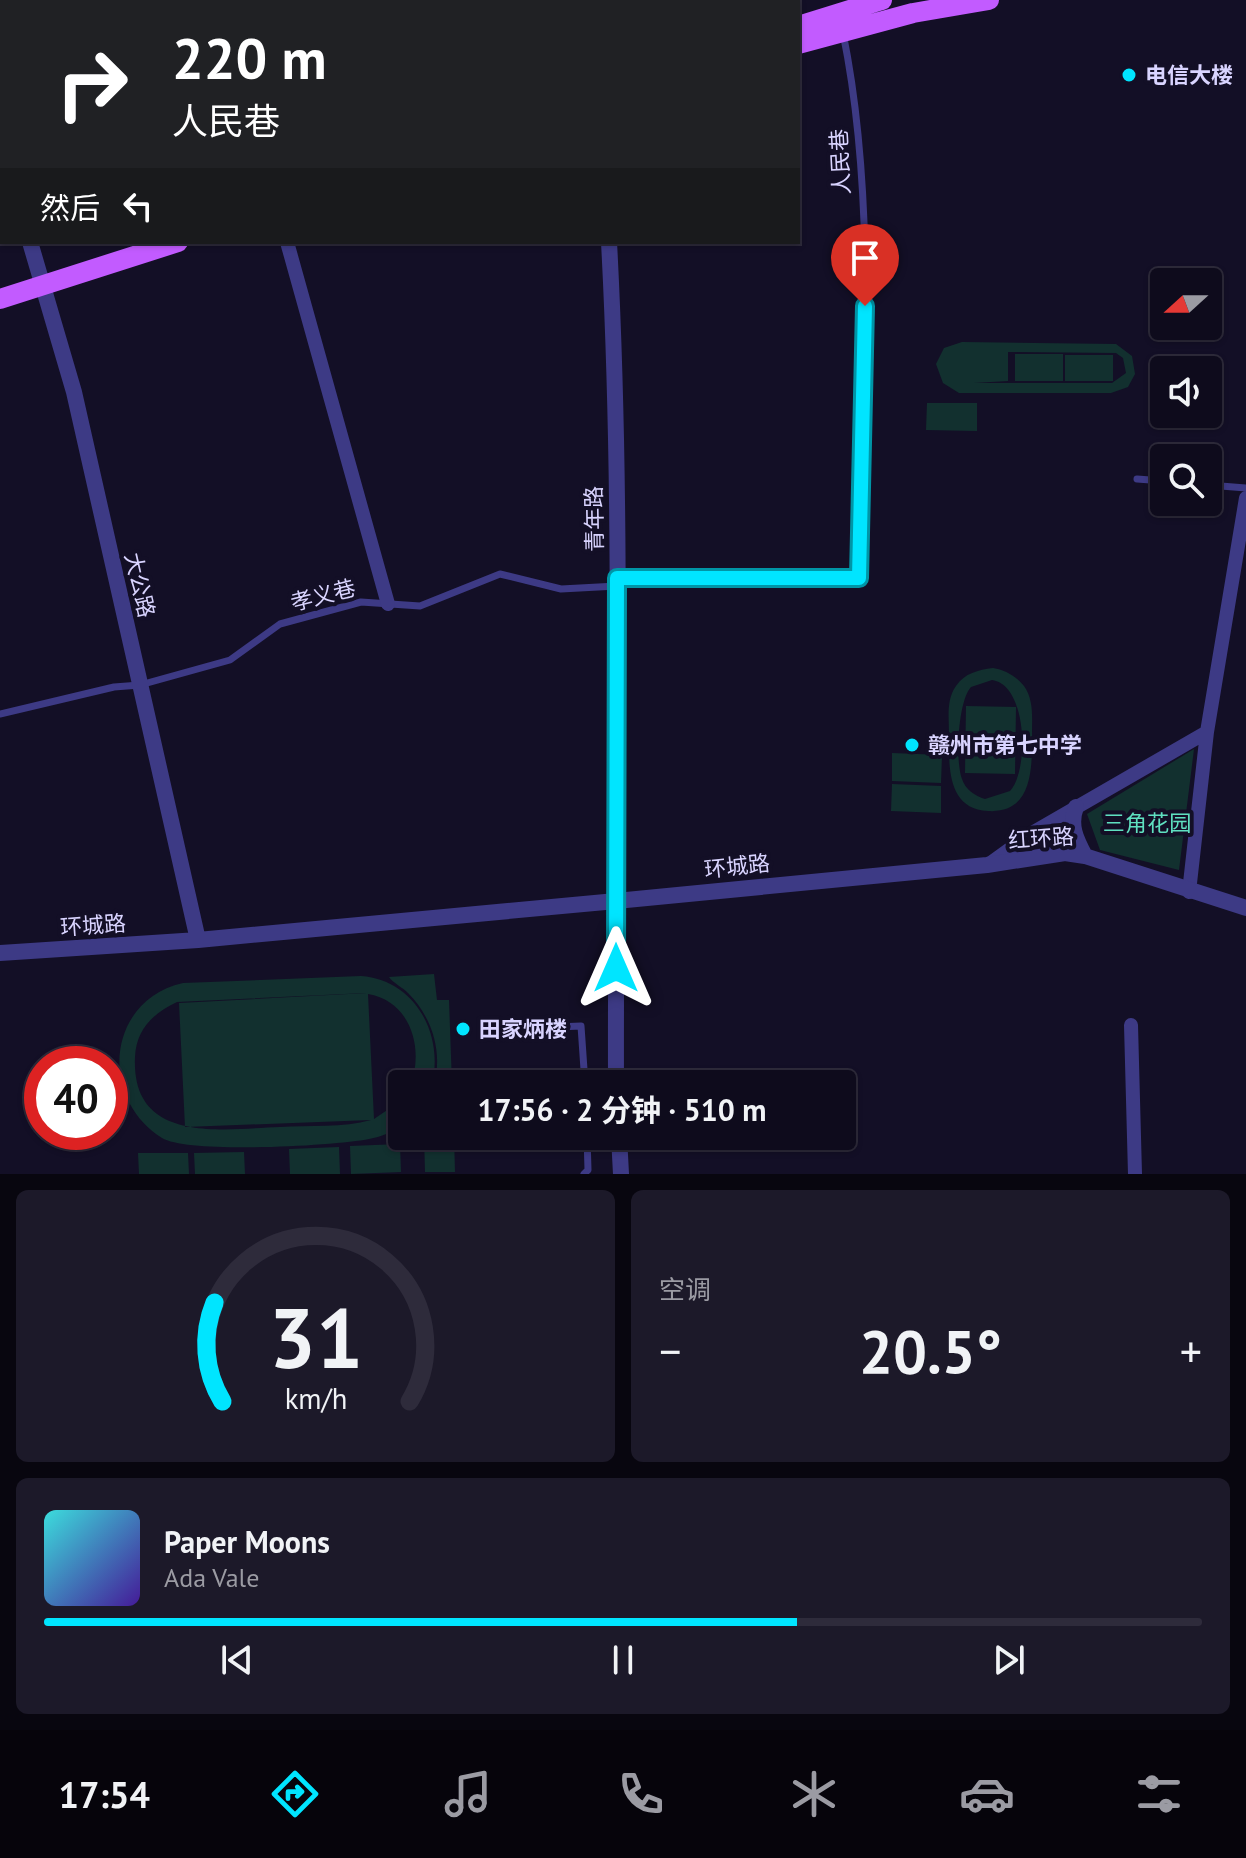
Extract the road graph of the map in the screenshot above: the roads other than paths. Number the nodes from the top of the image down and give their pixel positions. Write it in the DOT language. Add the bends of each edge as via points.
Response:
graph roads {
  1 [pos="882,0"];
  2 [pos="989,0"];
  3 [pos="800,25"];
  4 [pos="843,31"];
  5 [pos="800,43"];
  6 [pos="31,244"];
  7 [pos="136,244"];
  8 [pos="171,244"];
  9 [pos="288,244"];
  10 [pos="609,244"];
  11 [pos="43,281"];
  12 [pos="0,287"];
  13 [pos="0,299"];
  14 [pos="1137,479"];
  15 [pos="1150,480"];
  16 [pos="1222,486"];
  17 [pos="1246,488"];
  18 [pos="1246,498"];
  19 [pos="617,582"];
  20 [pos="388,604"];
  21 [pos="140,685"];
  22 [pos="0,714"];
  23 [pos="1207,732"];
  24 [pos="1076,807"];
  25 [pos="1085,856"];
  26 [pos="987,865"];
  27 [pos="1189,892"];
  28 [pos="616,901"];
  29 [pos="1246,908"];
  30 [pos="1246,918"];
  31 [pos="198,940"];
  32 [pos="0,953"];
  33 [pos="1131,1025"];
  34 [pos="483,1030"];
  35 [pos="584,1070"];
  36 [pos="616,1070"];
  37 [pos="587,1150"];
  38 [pos="620,1150"];
  39 [pos="584,1174"];
  40 [pos="621,1174"];
  41 [pos="1135,1174"];
  1 -- 3 [label="main road"];
  2 -- 4 [label="main road"];
  4 -- 5 [label="main road"];
  4 -- 19 [label="lane, 人民巷" via="853,79 865,306 859,578"];
  6 -- 11 [label="street, 大公路"];
  7 -- 11 [label="main road"];
  8 -- 11 [label="main road"];
  9 -- 20 [label="street"];
  10 -- 19 [label="street, 青年路"];
  11 -- 12 [label="main road"];
  11 -- 13 [label="main road"];
  11 -- 21 [label="street, 大公路" via="74,392"];
  14 -- 15 [label="lane"];
  16 -- 17 [label="lane"];
  18 -- 23 [label="street"];
  19 -- 20 [label="lane, 孝义巷" via="561,589 500,574 420,606"];
  19 -- 28 [label="street, 青年路"];
  20 -- 21 [label="lane, 孝义巷" via="361,602 280,624 230,660"];
  21 -- 22 [label="lane, 孝义巷"];
  21 -- 31 [label="street, 大公路"];
  23 -- 24 [label="street, 环城路"];
  23 -- 27 [label="street"];
  24 -- 25 [label="street" via="1071,819"];
  24 -- 26 [label="street, 环城路"];
  25 -- 26 [label="street, 红环路" via="1050,854"];
  25 -- 27 [label="street, 红环路"];
  26 -- 28 [label="street, 环城路"];
  27 -- 29 [label="street, 红环路"];
  27 -- 30 [label="street, 红环路"];
  28 -- 31 [label="street, 环城路"];
  28 -- 36 [label="street, 青年路"];
  31 -- 32 [label="street, 环城路"];
  33 -- 41 [label="street"];
  34 -- 35 [label="lane" via="581,1026"];
  37 -- 39 [label="lane"];
  38 -- 40 [label="street"];
}
